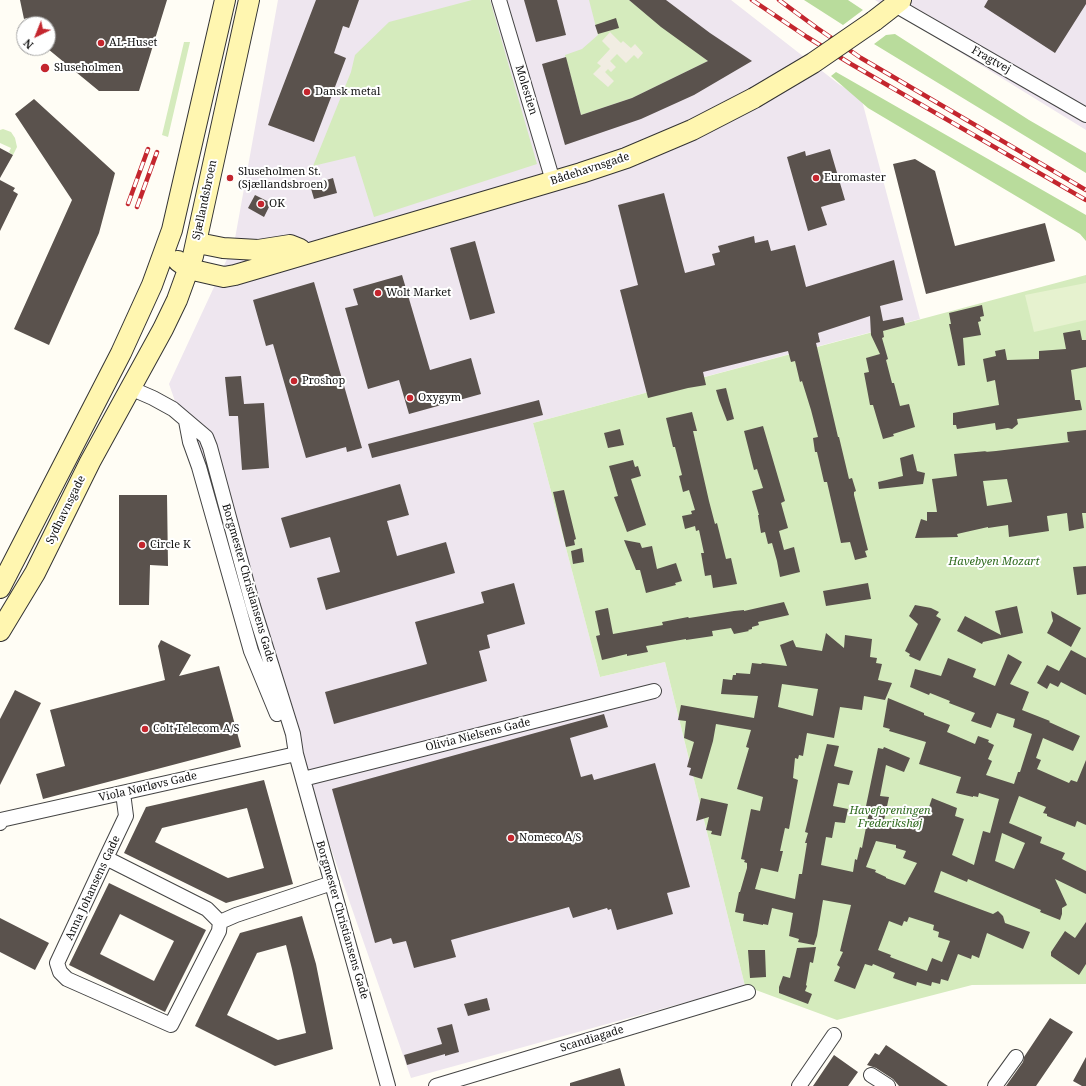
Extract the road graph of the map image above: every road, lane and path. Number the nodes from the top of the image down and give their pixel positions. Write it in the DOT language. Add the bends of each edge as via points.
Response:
graph roads {
  1 [pos="224,0"];
  2 [pos="249,0"];
  3 [pos="499,0"];
  4 [pos="898,2"];
  5 [pos="1086,115"];
  6 [pos="553,181"];
  7 [pos="198,235"];
  8 [pos="164,252"];
  9 [pos="309,252"];
  10 [pos="191,262"];
  11 [pos="106,382"];
  12 [pos="130,388"];
  13 [pos="0,588"];
  14 [pos="0,631"];
  15 [pos="654,691"];
  16 [pos="296,754"];
  17 [pos="303,779"];
  18 [pos="123,793"];
  19 [pos="1,821"];
  20 [pos="106,858"];
  21 [pos="332,883"];
  22 [pos="220,922"];
  23 [pos="748,992"];
  24 [pos="834,1035"];
  25 [pos="1016,1057"];
  26 [pos="871,1074"];
  27 [pos="388,1086"];
  28 [pos="436,1086"];
  29 [pos="799,1086"];
  30 [pos="888,1086"];
  31 [pos="996,1086"];
  1 -- 8 [label="street" via="172,230"];
  2 -- 7 [label="street, Sjællandsbroen"];
  3 -- 6 [label="street, Molestien"];
  4 -- 5 [label="street, Fragtvej"];
  4 -- 6 [label="street, Bådehavnsgade, bridge" via="813,63 754,98 692,130 626,158"];
  6 -- 9 [label="street, Bådehavnsgade"];
  7 -- 9 [label="street" via="203,244 223,248 258,250 290,245"];
  7 -- 10 [label="street, Sjællandsbroen"];
  8 -- 10 [label="street, Bådehavnsgade"];
  8 -- 11 [label="street" via="139,315"];
  9 -- 10 [label="street, Bådehavnsgade" via="235,275 224,276"];
  10 -- 12 [label="street, Sjællandsbroen" via="178,300"];
  11 -- 12 [label="street, Borgmester Christiansens Gade"];
  11 -- 13 [label="street, Sydhavnsgade"];
  12 -- 14 [label="street, Sydhavnsgade" via="35,573"];
  12 -- 16 [label="street, Borgmester Christiansens Gade" via="165,404 206,437 253,606 293,734"];
  15 -- 17 [label="street, Olivia Nielsens Gade"];
  16 -- 17 [label="street, Borgmester Christiansens Gade"];
  16 -- 18 [label="street, Viola Nørløvs Gade"];
  17 -- 21 [label="street, Borgmester Christiansens Gade"];
  18 -- 19 [label="street, Viola Nørløvs Gade"];
  18 -- 20 [label="street, Anna Johansens Gade" via="126,816"];
  20 -- 22 [label="street" via="207,909"];
  20 -- 22 [label="street, Anna Johansens Gade" via="57,963 60,972 67,979 171,1025 219,931"];
  21 -- 22 [label="street"];
  21 -- 27 [label="street, Borgmester Christiansens Gade"];
  23 -- 28 [label="street, Scandiagade"];
  24 -- 29 [label="street"];
  25 -- 31 [label="street"];
  26 -- 30 [label="street"];
}
